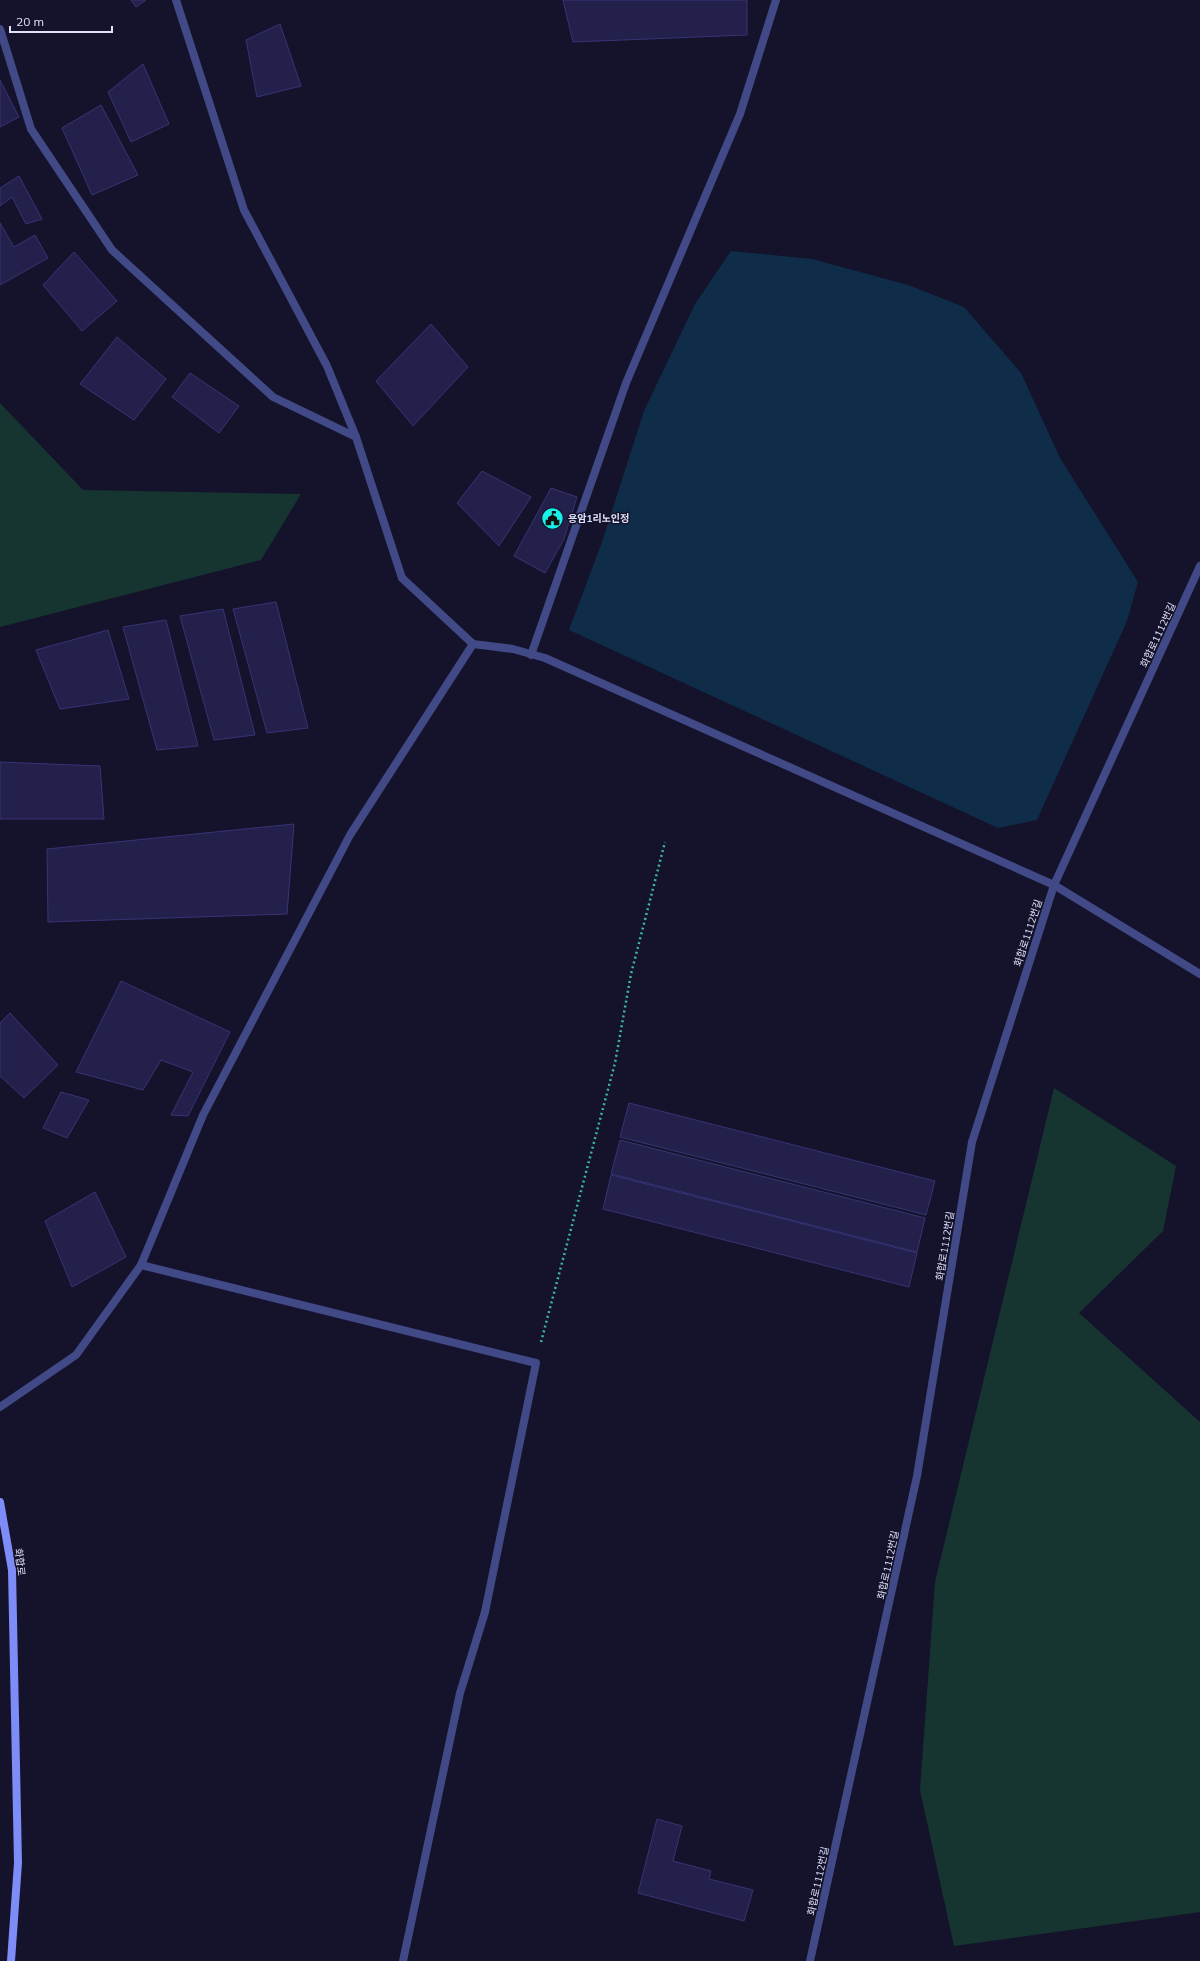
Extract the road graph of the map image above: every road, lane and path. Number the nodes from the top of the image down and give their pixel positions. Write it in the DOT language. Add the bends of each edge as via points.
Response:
graph roads {
  1 [pos="176,0"];
  2 [pos="776,0"];
  3 [pos="0,29"];
  4 [pos="356,437"];
  5 [pos="1200,566"];
  6 [pos="473,644"];
  7 [pos="531,655"];
  8 [pos="665,842"];
  9 [pos="1054,885"];
  10 [pos="1200,974"];
  11 [pos="141,1265"];
  12 [pos="536,1363"];
  13 [pos="0,1407"];
  14 [pos="0,1502"];
  15 [pos="10,1961"];
  16 [pos="403,1961"];
  17 [pos="810,1961"];
  1 -- 4 [label="street" via="244,210 327,366"];
  2 -- 7 [label="street" via="740,114 626,383"];
  3 -- 4 [label="street" via="31,129 112,250 273,397"];
  4 -- 6 [label="street" via="402,578"];
  5 -- 9 [label="street, 화합로1112번길"];
  6 -- 7 [label="street" via="513,649"];
  6 -- 11 [label="street" via="347,842 203,1114"];
  7 -- 9 [label="street" via="553,662"];
  8 -- 12 [label="path" via="631,974 615,1063"];
  9 -- 10 [label="street"];
  9 -- 17 [label="street, 화합로1112번길" via="972,1142 918,1476"];
  11 -- 12 [label="street"];
  11 -- 13 [label="street" via="76,1355"];
  12 -- 16 [label="street" via="485,1612 460,1693"];
  14 -- 15 [label="main road, 화합로" via="12,1570 18,1863"];
}
